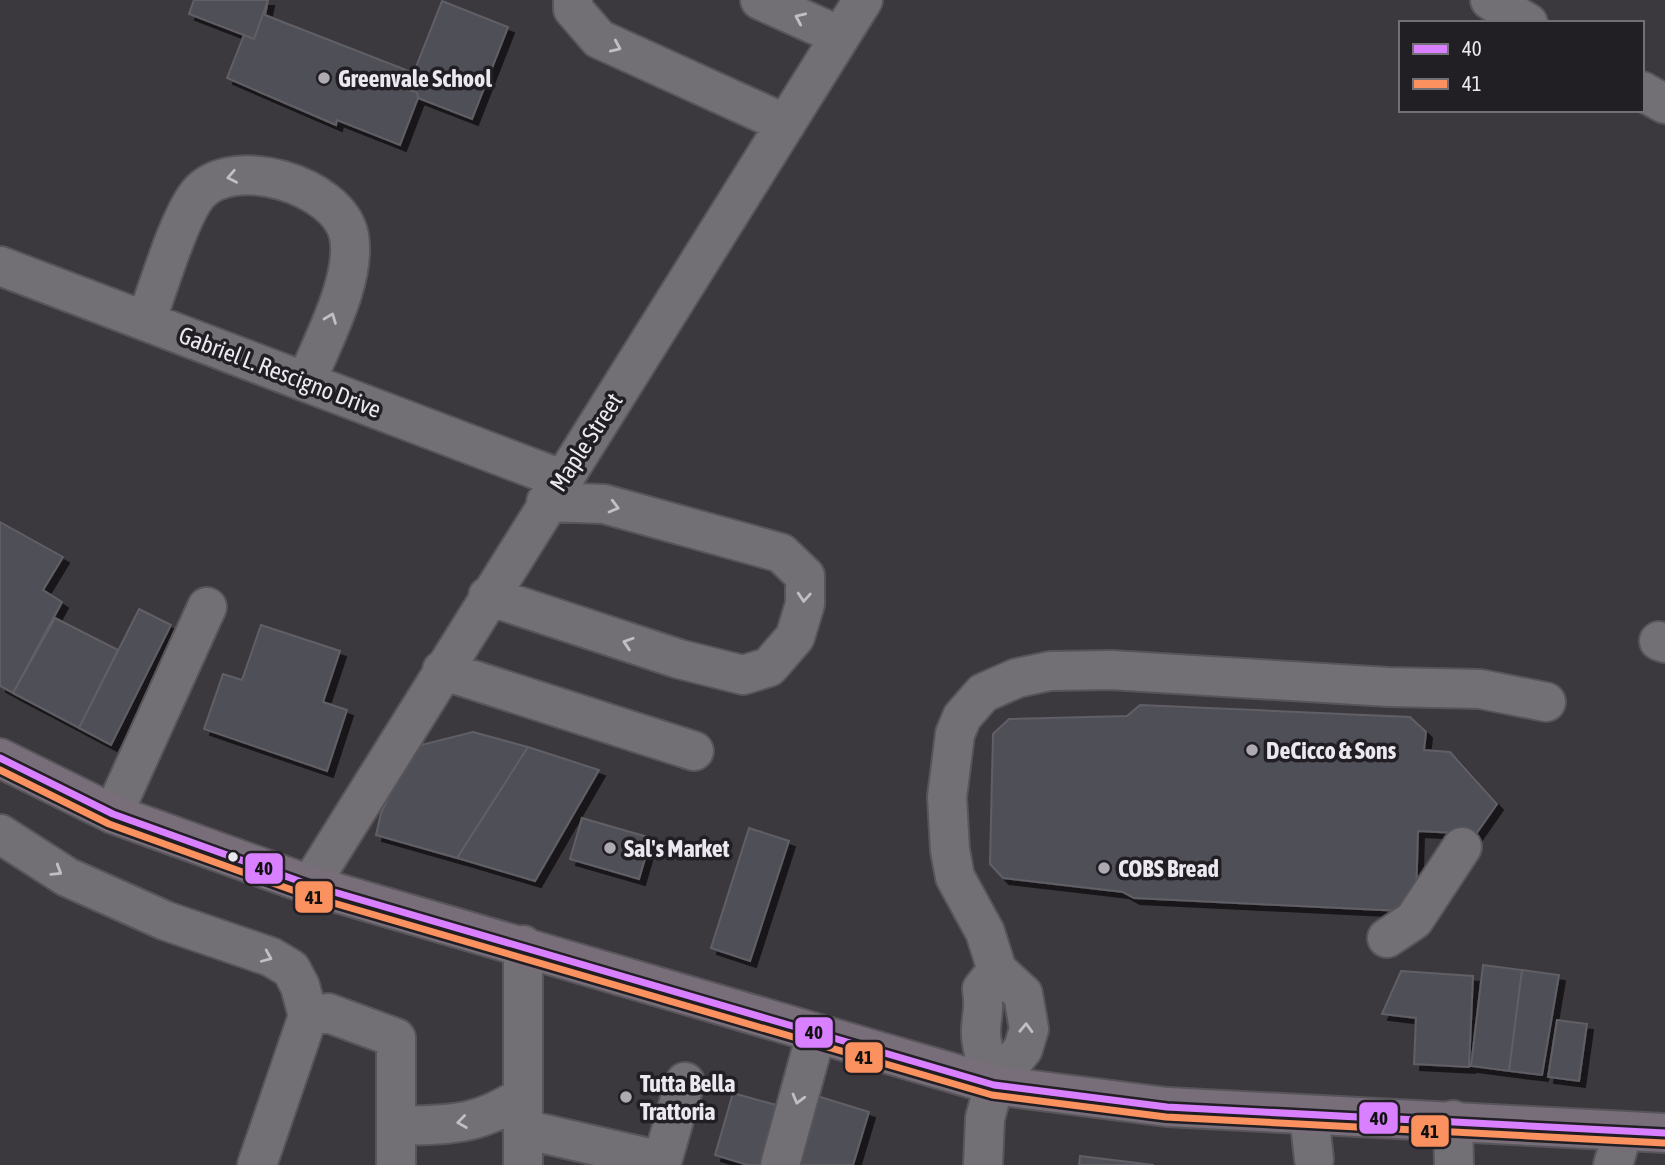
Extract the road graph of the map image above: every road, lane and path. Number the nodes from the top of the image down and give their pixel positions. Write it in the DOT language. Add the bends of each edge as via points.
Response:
graph roads {
  1 [pos="573,0"];
  2 [pos="760,0"];
  3 [pos="863,0"];
  4 [pos="1490,0"];
  5 [pos="1525,21"];
  6 [pos="840,36"];
  7 [pos="1644,92"];
  8 [pos="1665,104"];
  9 [pos="786,124"];
  10 [pos="0,265"];
  11 [pos="146,321"];
  12 [pos="306,382"];
  13 [pos="554,491"];
  14 [pos="488,596"];
  15 [pos="207,607"];
  16 [pos="442,670"];
  17 [pos="1546,702"];
  18 [pos="694,751"];
  19 [pos="0,758"];
  20 [pos="113,814"];
  21 [pos="0,834"];
  22 [pos="1462,847"];
  23 [pos="310,885"];
  24 [pos="1387,938"];
  25 [pos="523,945"];
  26 [pos="308,1016"];
  27 [pos="816,1034"];
  28 [pos="685,1082"];
  29 [pos="994,1086"];
  30 [pos="1309,1115"];
  31 [pos="1453,1120"];
  32 [pos="396,1126"];
  33 [pos="522,1131"];
  34 [pos="1665,1133"];
  35 [pos="1618,1148"];
  36 [pos="1314,1159"];
  37 [pos="662,1163"];
  38 [pos="257,1165"];
  39 [pos="396,1165"];
  40 [pos="780,1165"];
  41 [pos="983,1165"];
  42 [pos="1454,1165"];
  1 -- 9 [label="street, one-way" via="573,9 599,40"];
  6 -- 2 [label="street, one-way"];
  3 -- 6 [label="street, Maple Street"];
  4 -- 5 [label="street"];
  6 -- 9 [label="street, Maple Street"];
  7 -- 8 [label="street"];
  9 -- 13 [label="street, Maple Street"];
  10 -- 11 [label="street, Gabriel L. Rescigno Drive"];
  11 -- 12 [label="street, Gabriel L. Rescigno Drive"];
  12 -- 11 [label="street, one-way" via="346,278 349,257 349,235 342,218 309,191 255,173 216,180 199,192"];
  12 -- 13 [label="street, Gabriel L. Rescigno Drive"];
  13 -- 14 [label="street, Maple Street"];
  13 -- 14 [label="street, Gabriel L. Rescigno Drive, one-way" via="781,554 805,576 805,604 795,637 769,667 743,675 679,659"];
  14 -- 16 [label="street, Maple Street"];
  15 -- 20 [label="street"];
  16 -- 18 [label="street"];
  16 -- 23 [label="street, Maple Street"];
  17 -- 29 [label="street" via="1480,689 1111,670 1050,671 1017,678 983,693 962,717 955,734 947,797 955,877 985,932 997,970 1023,994 1028,1029 1023,1049"];
  19 -- 20 [label="main road"];
  20 -- 23 [label="main road"];
  21 -- 26 [label="street, one-way" via="67,877 166,921 271,957 291,969"];
  22 -- 24 [label="street" via="1414,920"];
  23 -- 25 [label="main road"];
  25 -- 27 [label="main road"];
  25 -- 33 [label="street"];
  26 -- 32 [label="street" via="328,1013 396,1038"];
  26 -- 38 [label="street"];
  27 -- 29 [label="main road"];
  27 -- 40 [label="street, one-way"];
  28 -- 37 [label="street"];
  29 -- 30 [label="main road" via="1167,1107"];
  29 -- 41 [label="street" via="985,1118"];
  30 -- 31 [label="main road"];
  30 -- 36 [label="street"];
  31 -- 35 [label="main road"];
  31 -- 42 [label="street"];
  33 -- 32 [label="street, one-way" via="497,1113 471,1121"];
  32 -- 39 [label="street"];
  33 -- 37 [label="street"];
  34 -- 35 [label="main road"];
}
